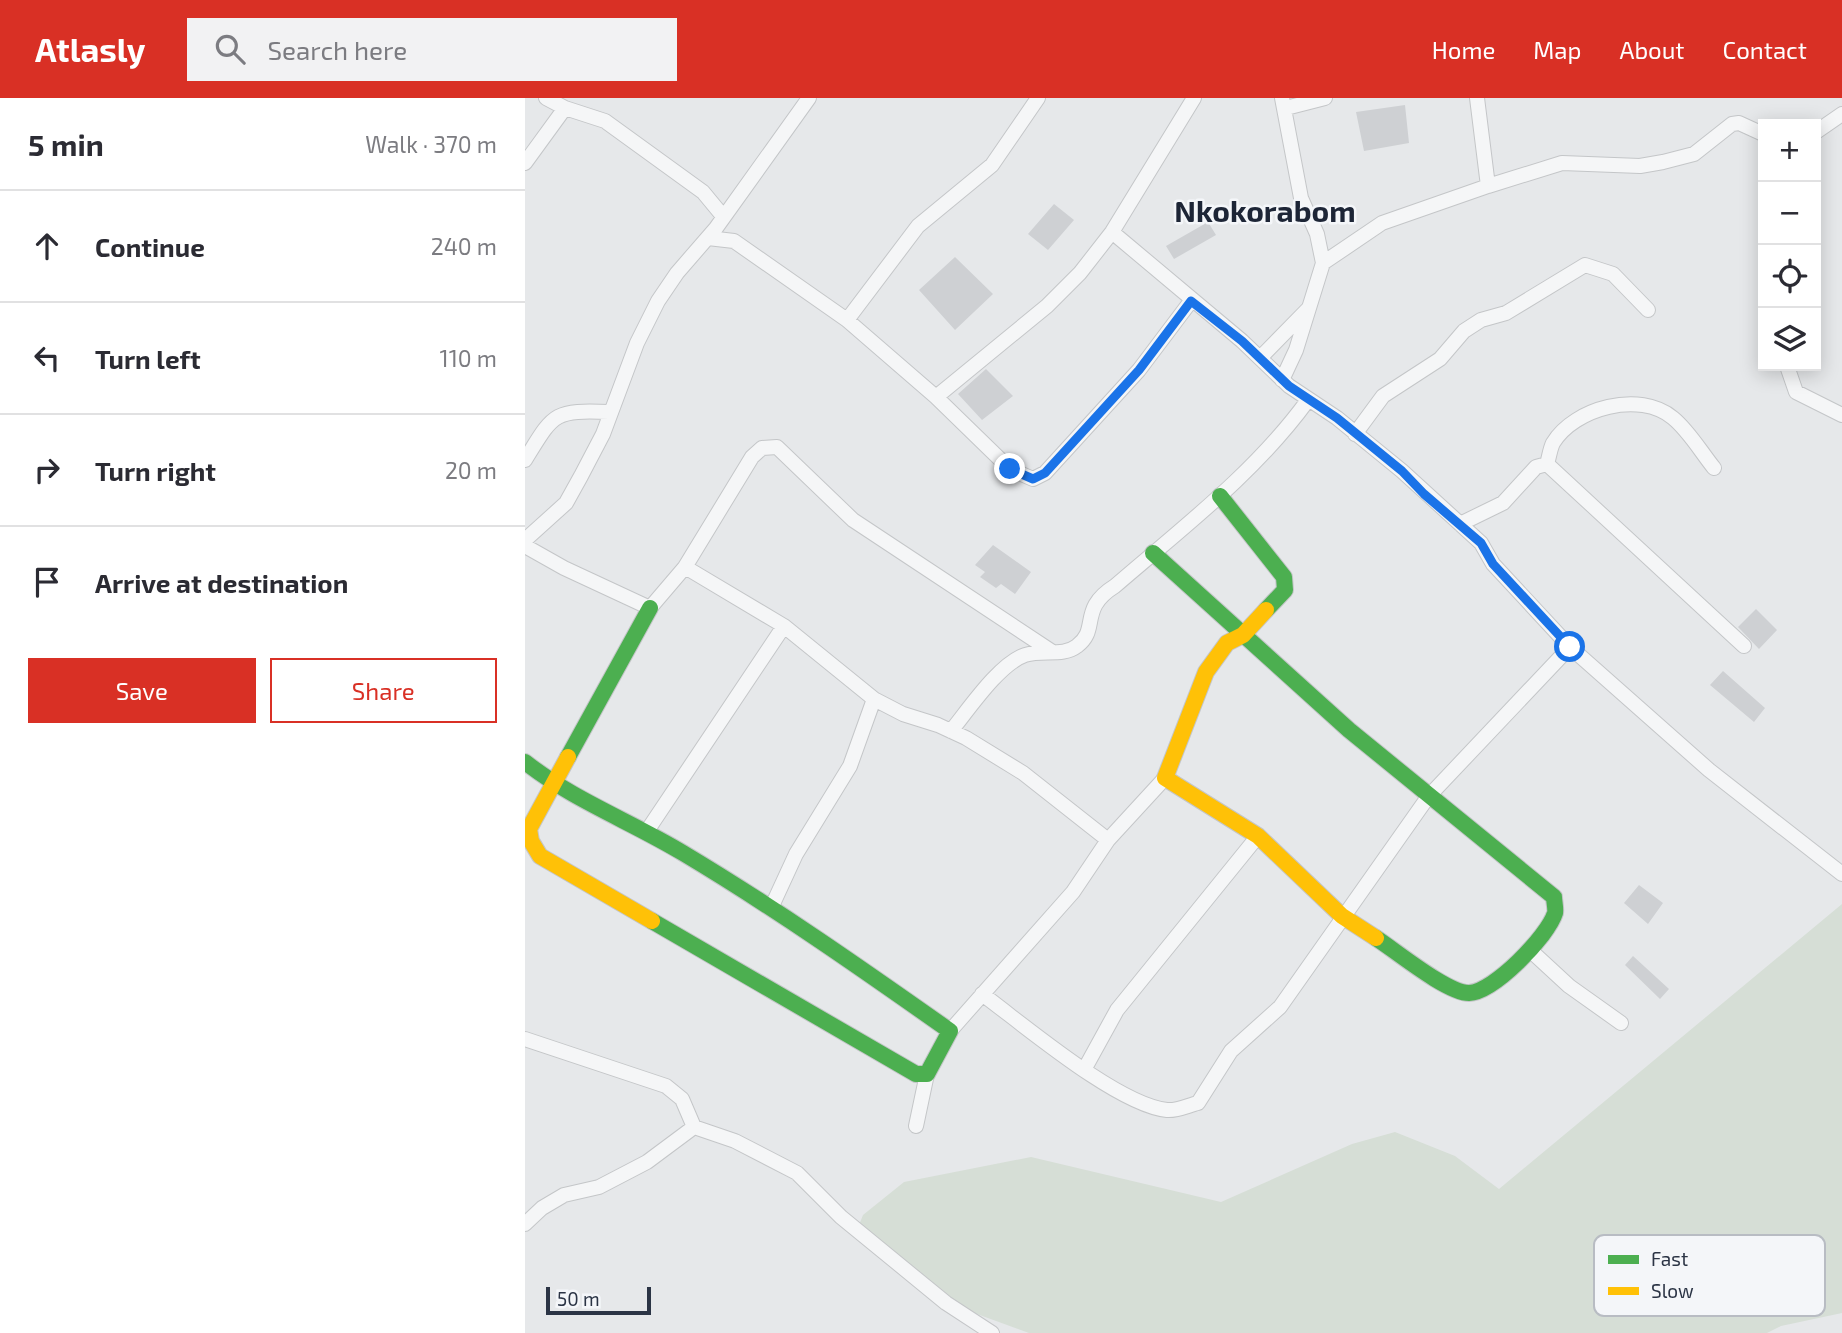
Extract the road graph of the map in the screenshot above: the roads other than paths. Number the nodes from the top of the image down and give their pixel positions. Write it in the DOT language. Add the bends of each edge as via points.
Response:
graph roads {
  1 [pos="546,98"];
  2 [pos="809,98"];
  3 [pos="1038,98"];
  4 [pos="1194,98"];
  5 [pos="1325,98"];
  6 [pos="1477,98"];
  7 [pos="1284,103"];
  8 [pos="565,108"];
  9 [pos="1842,114"];
  10 [pos="1821,129"];
  11 [pos="1758,132"];
  12 [pos="525,163"];
  13 [pos="1488,186"];
  14 [pos="722,215"];
  15 [pos="1112,232"];
  16 [pos="708,238"];
  17 [pos="1323,263"];
  18 [pos="1191,301"];
  19 [pos="1309,307"];
  20 [pos="1648,310"];
  21 [pos="846,320"];
  22 [pos="1260,358"];
  23 [pos="1789,371"];
  24 [pos="1282,380"];
  25 [pos="936,397"];
  26 [pos="1308,400"];
  27 [pos="609,412"];
  28 [pos="1842,415"];
  29 [pos="1355,434"];
  30 [pos="525,460"];
  31 [pos="1547,464"];
  32 [pos="1714,468"];
  33 [pos="1220,496"];
  34 [pos="1460,524"];
  35 [pos="525,540"];
  36 [pos="525,546"];
  37 [pos="1153,553"];
  38 [pos="685,567"];
  39 [pos="650,608"];
  40 [pos="784,626"];
  41 [pos="1243,635"];
  42 [pos="1744,646"];
  43 [pos="1570,647"];
  44 [pos="1051,651"];
  45 [pos="874,699"];
  46 [pos="951,731"];
  47 [pos="525,762"];
  48 [pos="1165,778"];
  49 [pos="551,784"];
  50 [pos="1428,797"];
  51 [pos="647,831"];
  52 [pos="1258,836"];
  53 [pos="1108,840"];
  54 [pos="1842,874"];
  55 [pos="772,906"];
  56 [pos="1342,916"];
  57 [pos="1530,950"];
  58 [pos="982,994"];
  59 [pos="1621,1023"];
  60 [pos="950,1031"];
  61 [pos="525,1039"];
  62 [pos="1084,1070"];
  63 [pos="927,1074"];
  64 [pos="916,1126"];
  65 [pos="694,1127"];
  66 [pos="525,1224"];
  67 [pos="992,1333"];
  1 -- 8 [label="street"];
  2 -- 14 [label="street"];
  3 -- 21 [label="street" via="992,165 918,226"];
  4 -- 15 [label="street"];
  5 -- 7 [label="street"];
  6 -- 13 [label="street"];
  7 -- 17 [label="street" via="1299,191"];
  8 -- 12 [label="street"];
  8 -- 14 [label="street" via="605,121 703,192"];
  9 -- 10 [label="street"];
  11 -- 13 [label="street" via="1732,124 1693,154 1663,162 1640,166 1562,163"];
  13 -- 17 [label="street" via="1382,223"];
  14 -- 16 [label="street"];
  15 -- 18 [label="street"];
  15 -- 25 [label="street" via="1067,288"];
  16 -- 21 [label="street" via="734,241"];
  16 -- 27 [label="street" via="658,301"];
  17 -- 19 [label="street"];
  18 -- 22 [label="street"];
  18 -- 25 [label="street" via="1109,405 1054,464 1033,479 1010,469"];
  19 -- 22 [label="street"];
  19 -- 24 [label="street"];
  20 -- 29 [label="street" via="1613,274 1585,265 1506,313 1464,331 1440,359 1383,396"];
  21 -- 25 [label="street"];
  22 -- 24 [label="street"];
  23 -- 28 [label="street" via="1796,392"];
  24 -- 26 [label="street"];
  26 -- 29 [label="street"];
  26 -- 33 [label="street" via="1276,441"];
  27 -- 30 [label="street" via="570,410 556,416"];
  27 -- 35 [label="street" via="603,434 566,503"];
  29 -- 34 [label="street"];
  31 -- 32 [label="street" via="1552,444 1581,416 1621,404 1651,407 1673,418"];
  31 -- 34 [label="street" via="1536,467 1503,503"];
  31 -- 42 [label="street"];
  33 -- 37 [label="street"];
  33 -- 41 [label="street" via="1284,577 1285,590"];
  34 -- 43 [label="street"];
  36 -- 39 [label="street"];
  37 -- 41 [label="street"];
  37 -- 44 [label="street" via="1093,603 1087,634 1079,645 1068,651"];
  38 -- 39 [label="street"];
  38 -- 40 [label="street"];
  38 -- 44 [label="street" via="752,457 762,448 777,447 853,520"];
  39 -- 49 [label="street"];
  40 -- 45 [label="street"];
  40 -- 51 [label="street"];
  41 -- 48 [label="street" via="1227,643 1206,672"];
  41 -- 50 [label="street"];
  43 -- 50 [label="street"];
  43 -- 54 [label="street" via="1709,770"];
  44 -- 46 [label="street" via="1021,656 992,680"];
  45 -- 46 [label="street" via="903,715"];
  45 -- 55 [label="street" via="850,766 796,854"];
  46 -- 53 [label="street" via="1023,773"];
  47 -- 49 [label="street"];
  48 -- 52 [label="street"];
  48 -- 53 [label="street"];
  49 -- 51 [label="street"];
  49 -- 63 [label="street" via="529,829 540,856 916,1074"];
  50 -- 56 [label="street"];
  50 -- 57 [label="street" via="1554,897 1555,913"];
  51 -- 55 [label="street"];
  52 -- 56 [label="street"];
  52 -- 62 [label="street" via="1117,1010"];
  53 -- 58 [label="street" via="1073,892"];
  55 -- 60 [label="street"];
  56 -- 57 [label="street" via="1447,985 1469,993 1490,986"];
  56 -- 62 [label="street" via="1280,1007 1231,1051 1198,1103 1170,1111 1147,1105"];
  57 -- 59 [label="street" via="1569,986"];
  58 -- 60 [label="street"];
  58 -- 62 [label="street"];
  60 -- 63 [label="street"];
  61 -- 65 [label="street" via="666,1086 682,1100"];
  63 -- 64 [label="street"];
  65 -- 66 [label="street" via="647,1162 599,1187 564,1195"];
  65 -- 67 [label="street" via="735,1141 797,1173 841,1217 946,1303"];
}
